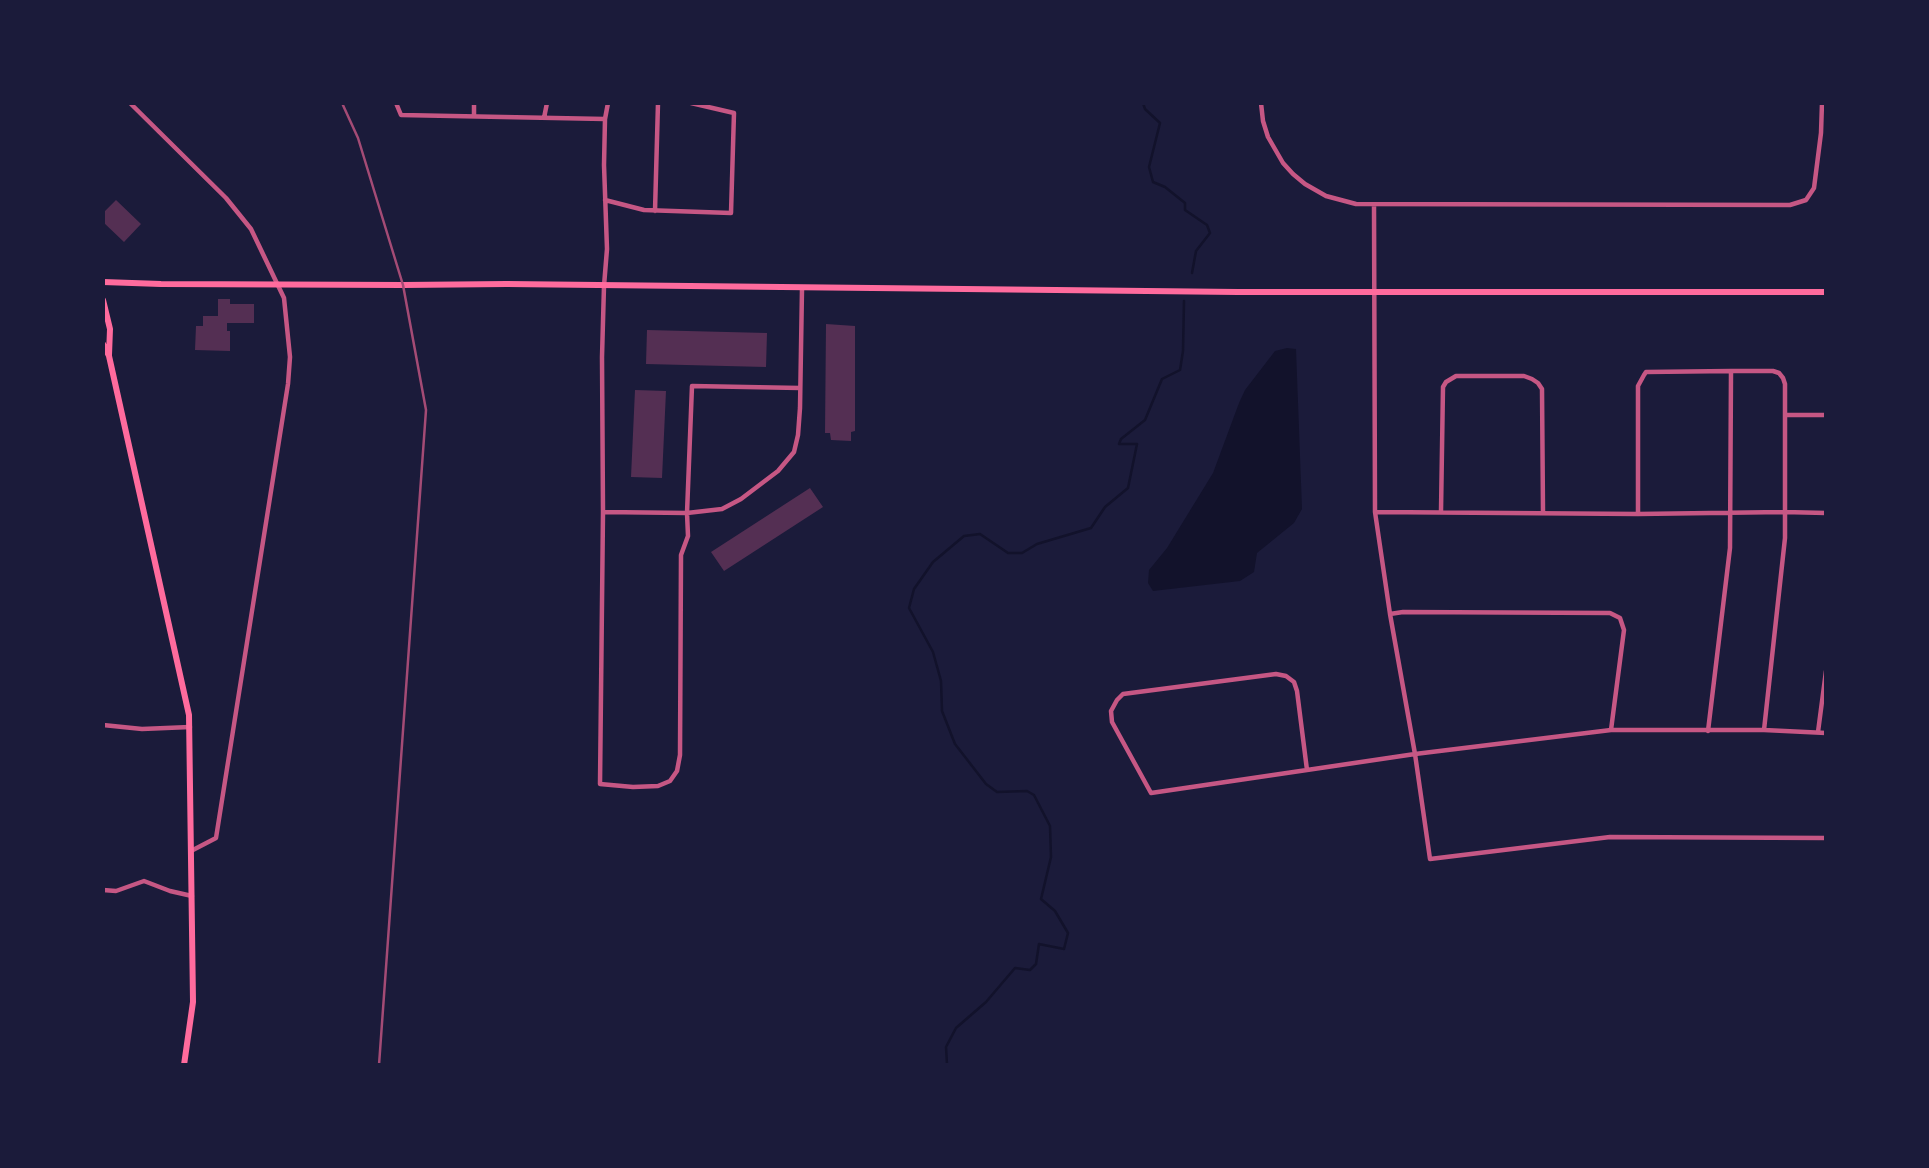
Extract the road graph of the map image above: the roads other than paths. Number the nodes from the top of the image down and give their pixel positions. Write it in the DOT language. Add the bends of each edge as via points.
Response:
graph roads {
  1 [pos="130,103"];
  2 [pos="396,103"];
  3 [pos="474,103"];
  4 [pos="547,103"];
  5 [pos="608,103"];
  6 [pos="658,103"];
  7 [pos="691,103"];
  8 [pos="1261,103"];
  9 [pos="1822,103"];
  10 [pos="474,116"];
  11 [pos="544,118"];
  12 [pos="605,119"];
  13 [pos="605,200"];
  14 [pos="1374,205"];
  15 [pos="655,211"];
  16 [pos="103,282"];
  17 [pos="277,284"];
  18 [pos="604,286"];
  19 [pos="802,289"];
  20 [pos="1373,291"];
  21 [pos="1826,292"];
  22 [pos="103,300"];
  23 [pos="103,344"];
  24 [pos="108,356"];
  25 [pos="1731,371"];
  26 [pos="800,388"];
  27 [pos="1785,415"];
  28 [pos="1826,415"];
  29 [pos="1441,511"];
  30 [pos="603,512"];
  31 [pos="1375,512"];
  32 [pos="1542,512"];
  33 [pos="1731,512"];
  34 [pos="1784,512"];
  35 [pos="687,513"];
  36 [pos="1826,513"];
  37 [pos="1638,514"];
  38 [pos="1390,614"];
  39 [pos="1826,671"];
  40 [pos="103,725"];
  41 [pos="190,727"];
  42 [pos="1611,730"];
  43 [pos="1763,730"];
  44 [pos="1708,731"];
  45 [pos="1818,732"];
  46 [pos="1826,733"];
  47 [pos="1415,754"];
  48 [pos="1307,770"];
  49 [pos="1826,838"];
  50 [pos="191,852"];
  51 [pos="103,890"];
  52 [pos="192,895"];
  53 [pos="184,1065"];
  1 -- 17 [label="street" via="242,216"];
  2 -- 10 [label="street" via="401,115"];
  3 -- 10 [label="street"];
  4 -- 11 [label="street"];
  5 -- 12 [label="street"];
  6 -- 15 [label="street"];
  7 -- 15 [label="street" via="734,113 730,214"];
  8 -- 14 [label="street" via="1268,137 1293,174 1326,196"];
  9 -- 14 [label="street" via="1814,188 1799,204"];
  10 -- 11 [label="street"];
  11 -- 12 [label="street"];
  12 -- 13 [label="street"];
  13 -- 15 [label="street"];
  13 -- 18 [label="street"];
  14 -- 20 [label="street"];
  16 -- 17 [label="main road"];
  17 -- 18 [label="main road"];
  17 -- 50 [label="street" via="284,298 288,384 216,838"];
  18 -- 19 [label="main road"];
  18 -- 30 [label="street"];
  19 -- 20 [label="main road"];
  19 -- 26 [label="street"];
  20 -- 21 [label="main road"];
  20 -- 31 [label="street"];
  22 -- 24 [label="main road" via="110,329"];
  23 -- 24 [label="main road"];
  24 -- 41 [label="main road"];
  25 -- 27 [label="street" via="1779,373 1785,384"];
  25 -- 33 [label="street"];
  25 -- 37 [label="street" via="1646,372 1641,377"];
  26 -- 35 [label="street" via="794,452 778,471 722,509"];
  26 -- 35 [label="street" via="692,386"];
  27 -- 28 [label="street"];
  27 -- 34 [label="street"];
  29 -- 31 [label="street"];
  29 -- 32 [label="street"];
  29 -- 32 [label="street" via="1446,382 1455,376 1524,376 1542,389"];
  30 -- 35 [label="street"];
  30 -- 35 [label="street" via="600,784 633,787 658,786 670,781 677,771 681,555 688,536"];
  31 -- 38 [label="street"];
  32 -- 37 [label="street"];
  33 -- 34 [label="street"];
  33 -- 37 [label="street"];
  33 -- 44 [label="street" via="1728,576"];
  34 -- 36 [label="street"];
  34 -- 43 [label="street" via="1783,562"];
  38 -- 42 [label="street" via="1610,613 1620,618 1624,629"];
  38 -- 47 [label="street"];
  39 -- 45 [label="street"];
  40 -- 41 [label="street"];
  41 -- 50 [label="main road"];
  42 -- 44 [label="street"];
  42 -- 47 [label="street"];
  43 -- 44 [label="street"];
  43 -- 45 [label="street"];
  45 -- 46 [label="street"];
  47 -- 48 [label="street"];
  47 -- 49 [label="street" via="1430,859 1610,837"];
  48 -- 48 [label="street" via="1297,691 1286,676 1123,694 1111,710 1112,722 1151,793"];
  50 -- 52 [label="main road"];
  51 -- 52 [label="street" via="116,891 144,881"];
  52 -- 53 [label="main road" via="193,1002"];
}
